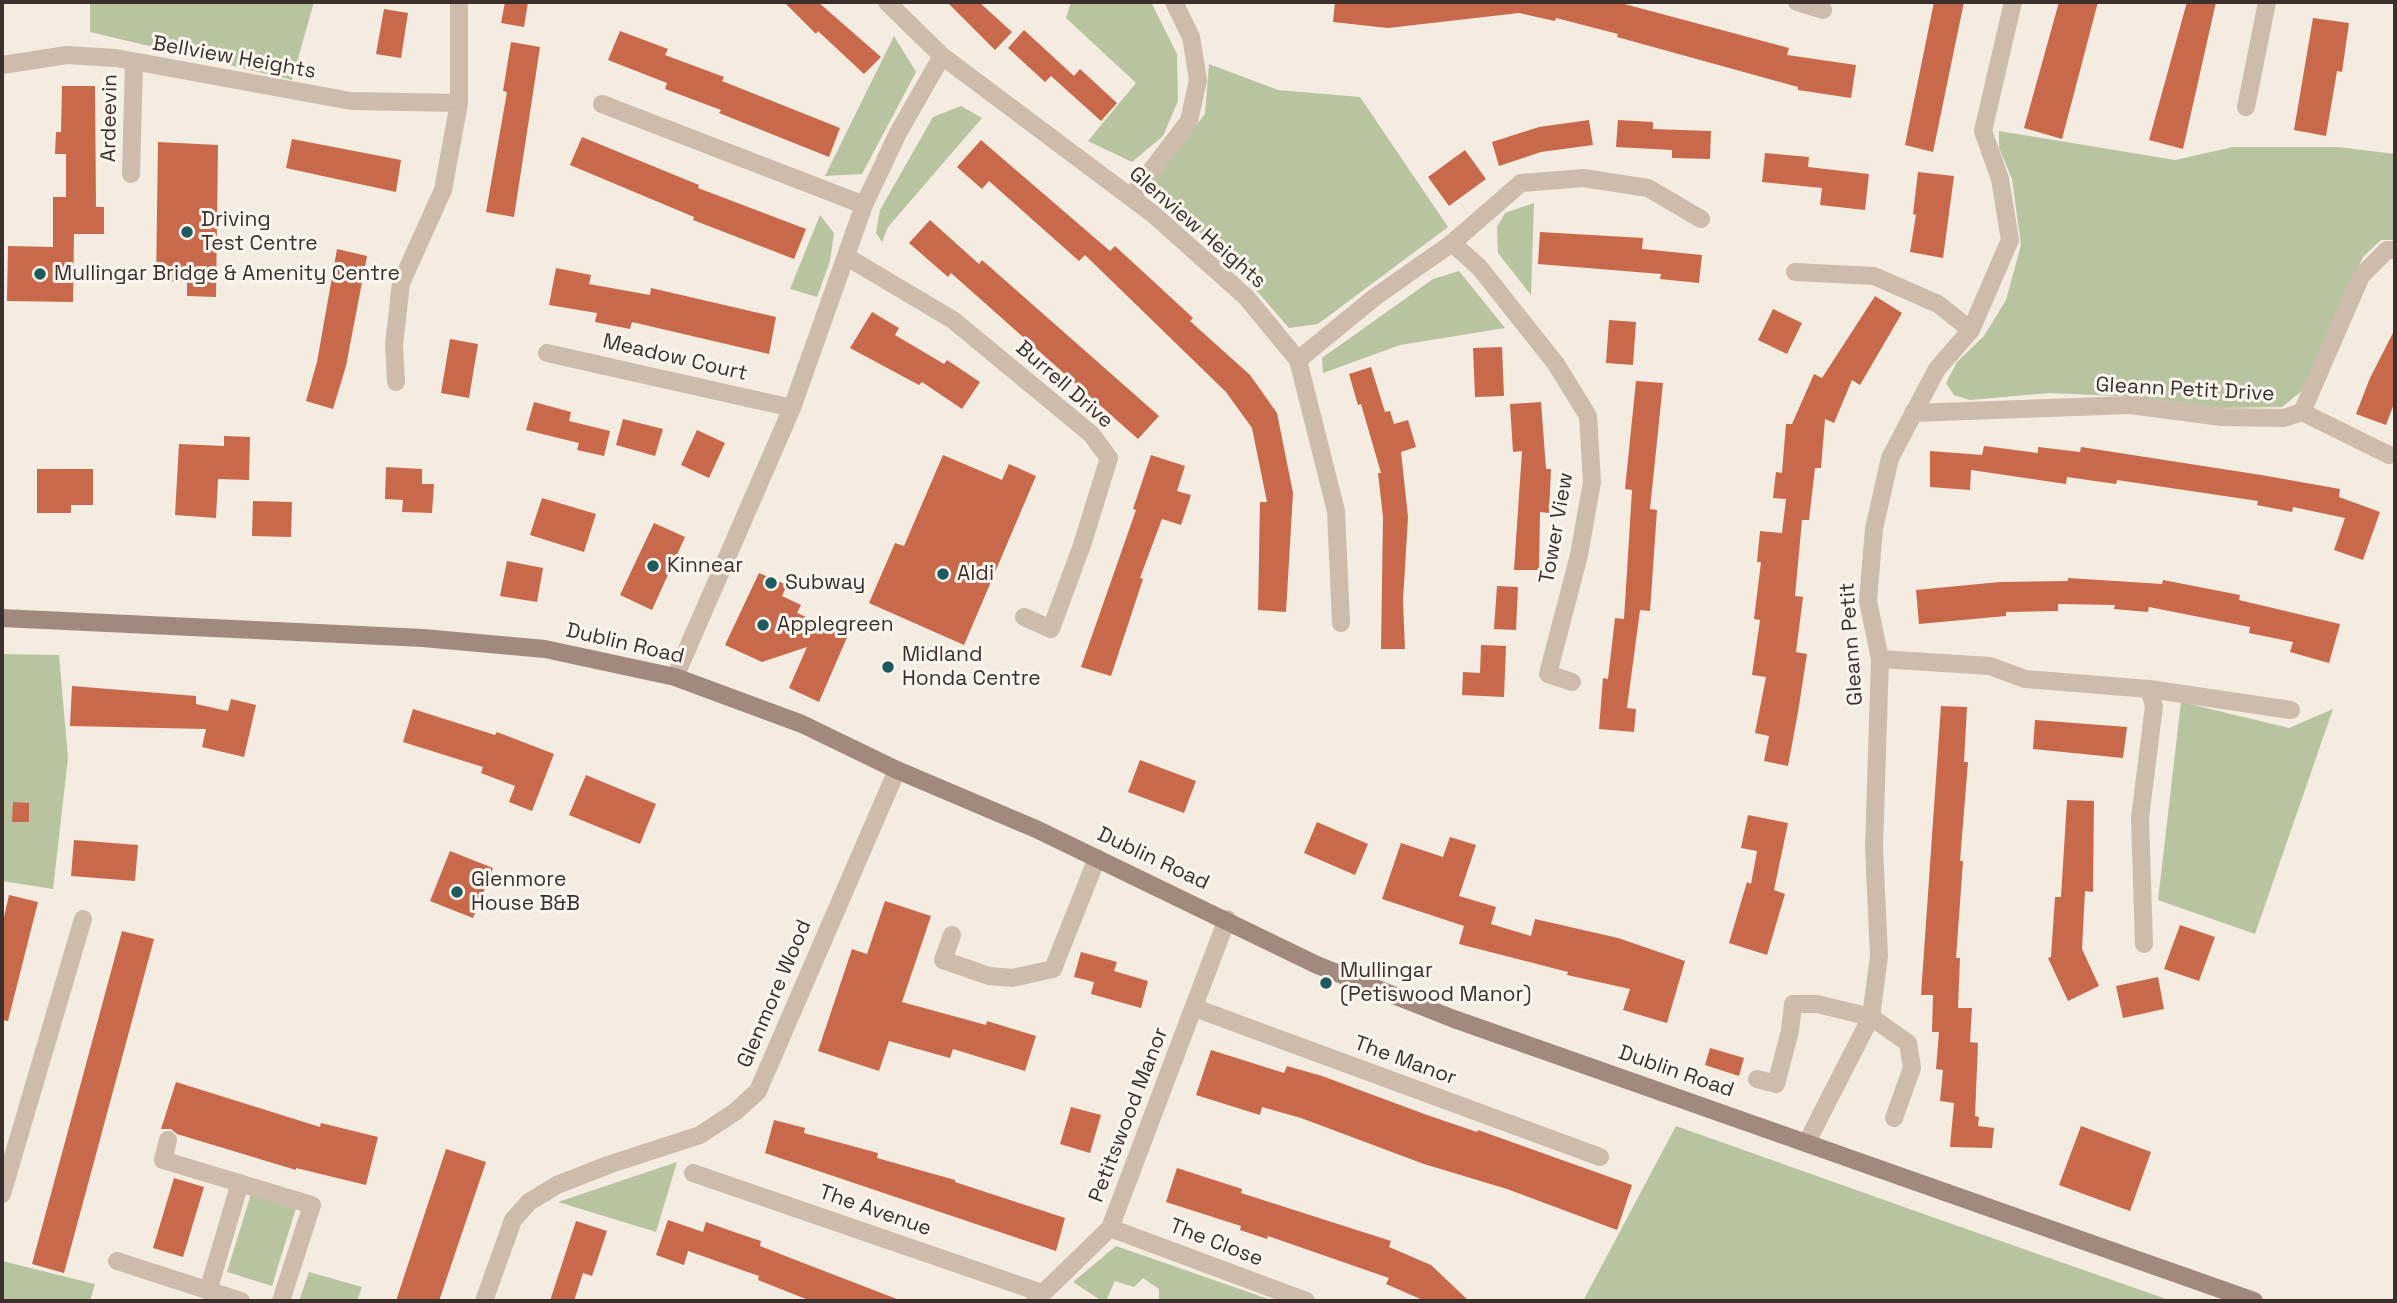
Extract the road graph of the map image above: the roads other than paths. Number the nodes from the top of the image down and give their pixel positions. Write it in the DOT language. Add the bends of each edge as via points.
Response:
graph roads {
  1 [pos="459,2"];
  2 [pos="887,2"];
  3 [pos="1174,2"];
  4 [pos="1797,2"];
  5 [pos="2013,2"];
  6 [pos="2267,2"];
  7 [pos="1823,10"];
  8 [pos="942,56"];
  9 [pos="134,64"];
  10 [pos="2,65"];
  11 [pos="459,103"];
  12 [pos="603,104"];
  13 [pos="2246,107"];
  14 [pos="131,174"];
  15 [pos="1131,197"];
  16 [pos="864,205"];
  17 [pos="1701,219"];
  18 [pos="1452,243"];
  19 [pos="2395,250"];
  20 [pos="847,257"];
  21 [pos="1796,272"];
  22 [pos="1971,330"];
  23 [pos="547,353"];
  24 [pos="1297,360"];
  25 [pos="396,382"];
  26 [pos="792,408"];
  27 [pos="2302,412"];
  28 [pos="1913,413"];
  29 [pos="2389,455"];
  30 [pos="1024,617"];
  31 [pos="2,618"];
  32 [pos="1341,623"];
  33 [pos="1880,659"];
  34 [pos="675,677"];
  35 [pos="1572,682"];
  36 [pos="2148,689"];
  37 [pos="2291,710"];
  38 [pos="897,770"];
  39 [pos="1097,858"];
  40 [pos="83,919"];
  41 [pos="1227,919"];
  42 [pos="952,935"];
  43 [pos="2144,944"];
  44 [pos="1195,1008"];
  45 [pos="1871,1017"];
  46 [pos="1757,1079"];
  47 [pos="1894,1118"];
  48 [pos="169,1140"];
  49 [pos="1807,1142"];
  50 [pos="1600,1157"];
  51 [pos="694,1173"];
  52 [pos="240,1183"];
  53 [pos="2,1194"];
  54 [pos="1110,1228"];
  55 [pos="117,1261"];
  56 [pos="208,1291"];
  57 [pos="1038,1297"];
  58 [pos="241,1301"];
  59 [pos="281,1301"];
  60 [pos="484,1301"];
  61 [pos="1306,1301"];
  62 [pos="2254,1301"];
  1 -- 11 [label="street"];
  2 -- 8 [label="street, Glenview Heights"];
  3 -- 15 [label="street" via="1191,37 1198,80 1189,121"];
  4 -- 7 [label="street"];
  5 -- 22 [label="street, Gleann Petit" via="1983,131 2000,179 2010,240"];
  6 -- 13 [label="street"];
  8 -- 15 [label="street, Glenview Heights"];
  8 -- 16 [label="street"];
  9 -- 10 [label="street, Bellview Heights" via="116,58 67,55"];
  9 -- 11 [label="street, Bellview Heights" via="351,102"];
  9 -- 14 [label="street, Ardeevin"];
  11 -- 25 [label="street" via="443,190 401,283 394,345"];
  12 -- 16 [label="street"];
  15 -- 24 [label="street, Glenview Heights" via="1246,298"];
  16 -- 20 [label="street"];
  17 -- 18 [label="street" via="1648,188 1584,178 1521,183"];
  18 -- 24 [label="street"];
  18 -- 35 [label="street, Tower View" via="1479,267 1556,364 1588,416 1592,482 1579,555 1548,674"];
  19 -- 27 [label="street, Gleann Petit Drive" via="2387,250 2361,276"];
  20 -- 26 [label="street"];
  20 -- 30 [label="street, Burrell Drive" via="953,320 1091,434 1109,458 1051,629"];
  21 -- 22 [label="street" via="1874,276 1938,304"];
  22 -- 28 [label="street, Gleann Petit" via="1937,369"];
  23 -- 26 [label="street, Meadow Court"];
  24 -- 32 [label="street, Glenview Heights" via="1336,511"];
  26 -- 34 [label="street"];
  27 -- 28 [label="street, Gleann Petit Drive" via="2284,418 2222,417 2130,405"];
  27 -- 29 [label="street"];
  28 -- 33 [label="street, Gleann Petit" via="1890,458 1874,529 1868,601"];
  31 -- 34 [label="main road, Dublin Road" via="464,641 545,649"];
  33 -- 36 [label="street" via="1990,666 2025,679"];
  33 -- 45 [label="street, Gleann Petit" via="1874,847 1879,956"];
  34 -- 38 [label="main road, Dublin Road" via="802,723"];
  36 -- 37 [label="street"];
  36 -- 43 [label="street" via="2154,706 2140,818"];
  38 -- 39 [label="main road, Dublin Road"];
  38 -- 60 [label="street, Glenmore Wood" via="758,1091 700,1135 608,1165 557,1185 529,1202 513,1220"];
  39 -- 41 [label="main road, Dublin Road"];
  39 -- 42 [label="street" via="1054,969 1012,978 989,976 943,960"];
  40 -- 53 [label="street"];
  41 -- 44 [label="street, Petitswood Manor"];
  41 -- 49 [label="main road, Dublin Road" via="1317,965 1454,1019"];
  44 -- 50 [label="street, The Manor"];
  44 -- 54 [label="street, Petitswood Manor"];
  45 -- 46 [label="street" via="1816,1004 1793,1004 1776,1084"];
  45 -- 47 [label="street" via="1908,1043 1912,1068"];
  45 -- 49 [label="street, Gleann Petit"];
  48 -- 52 [label="street" via="163,1160"];
  49 -- 62 [label="main road, Dublin Road"];
  51 -- 57 [label="street, The Avenue"];
  52 -- 56 [label="street"];
  52 -- 59 [label="street" via="312,1205"];
  54 -- 57 [label="street, Petitswood Manor"];
  54 -- 61 [label="street, The Close"];
  55 -- 56 [label="street"];
  56 -- 58 [label="street"];
}
